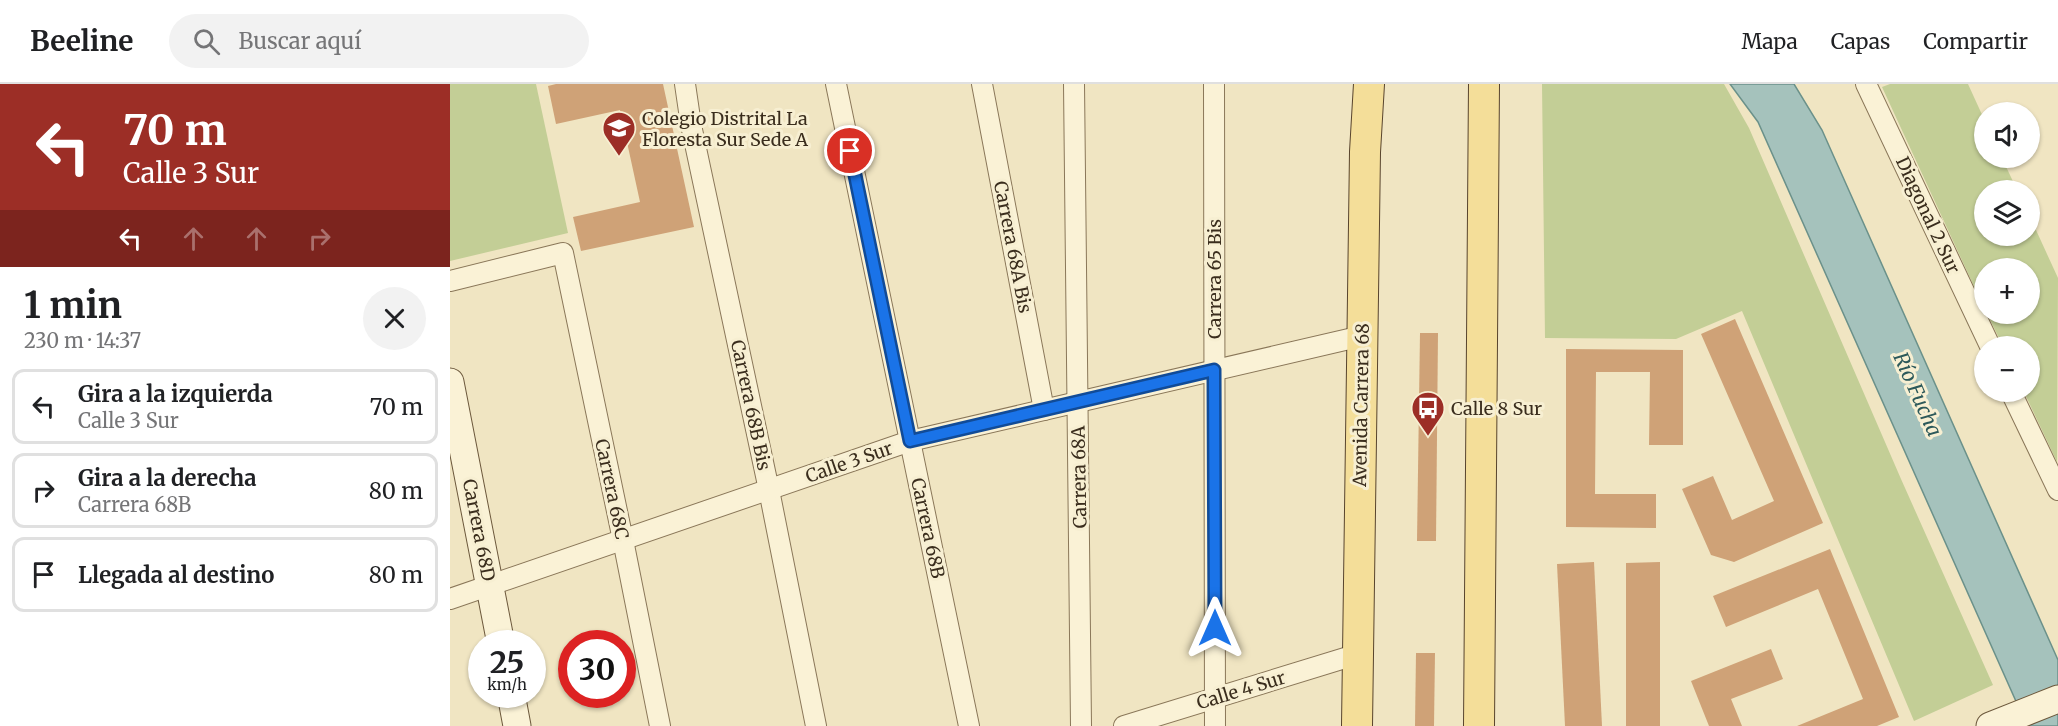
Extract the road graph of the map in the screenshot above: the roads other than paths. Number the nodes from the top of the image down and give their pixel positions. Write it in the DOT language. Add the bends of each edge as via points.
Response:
graph roads {
  1 [pos="685,84"];
  2 [pos="836,84"];
  3 [pos="982,84"];
  4 [pos="1074,84"];
  5 [pos="1214,84"];
  6 [pos="1369,84"];
  7 [pos="1484,84"];
  8 [pos="1866,84"];
  9 [pos="450,281"];
  10 [pos="1362,336"];
  11 [pos="1985,336"];
  12 [pos="1214,370"];
  13 [pos="450,382"];
  14 [pos="1078,402"];
  15 [pos="2016,402"];
  16 [pos="1044,410"];
  17 [pos="910,441"];
  18 [pos="769,490"];
  19 [pos="2058,490"];
  20 [pos="623,540"];
  21 [pos="490,585"];
  22 [pos="450,599"];
  23 [pos="498,630"];
  24 [pos="1358,654"];
  25 [pos="1215,698"];
  26 [pos="2058,699"];
  27 [pos="514,708"];
  28 [pos="2000,722"];
  29 [pos="517,726"];
  30 [pos="660,726"];
  31 [pos="816,726"];
  32 [pos="969,726"];
  33 [pos="1081,726"];
  34 [pos="1124,726"];
  35 [pos="1215,726"];
  36 [pos="1358,726"];
  37 [pos="1479,726"];
  1 -- 18 [label="street, Carrera 68B Bis"];
  2 -- 17 [label="street, Carrera 68B"];
  3 -- 16 [label="street, Carrera 68A Bis"];
  4 -- 14 [label="street, Carrera 68A"];
  5 -- 12 [label="street, Carrera 65 Bis"];
  6 -- 10 [label="main road, Avenida Carrera 68"];
  7 -- 37 [label="main road"];
  8 -- 11 [label="street, Diagonal 2 Sur"];
  9 -- 20 [label="street, Carrera 68C" via="563,253"];
  10 -- 12 [label="street, Calle 3 Sur"];
  10 -- 24 [label="main road, Avenida Carrera 68"];
  12 -- 14 [label="street, Calle 3 Sur"];
  12 -- 25 [label="street, Carrera 65 Bis"];
  13 -- 21 [label="street, Carrera 68D"];
  14 -- 16 [label="street, Calle 3 Sur"];
  14 -- 33 [label="street, Carrera 68A"];
  15 -- 19 [label="street"];
  16 -- 17 [label="street, Calle 3 Sur"];
  17 -- 18 [label="street, Calle 3 Sur"];
  17 -- 32 [label="street, Carrera 68B"];
  18 -- 20 [label="street, Calle 3 Sur"];
  18 -- 31 [label="street, Carrera 68B Bis"];
  20 -- 21 [label="street, Calle 3 Sur"];
  20 -- 30 [label="street, Carrera 68C"];
  21 -- 22 [label="street, Calle 3 Sur"];
  21 -- 23 [label="street, Carrera 68D"];
  24 -- 25 [label="street, Calle 4 Sur"];
  24 -- 36 [label="main road, Avenida Carrera 68"];
  25 -- 34 [label="street, Calle 4 Sur"];
  25 -- 35 [label="street, Carrera 65 Bis"];
  26 -- 28 [label="street"];
  27 -- 29 [label="street"];
}
